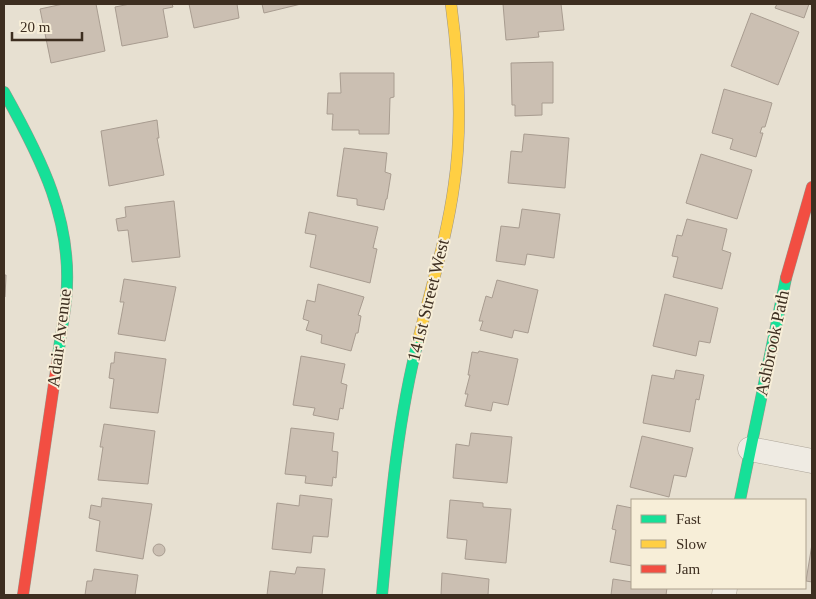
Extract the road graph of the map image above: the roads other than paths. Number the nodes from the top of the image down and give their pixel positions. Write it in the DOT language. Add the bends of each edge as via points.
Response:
graph roads {
  1 [pos="451,4"];
  2 [pos="4,92"];
  3 [pos="812,187"];
  4 [pos="750,449"];
  5 [pos="812,461"];
  6 [pos="740,499"];
  7 [pos="23,595"];
  8 [pos="382,595"];
  1 -- 8 [label="street, 141st Street West" via="457,42 460,128 450,210 404,403"];
  2 -- 7 [label="street, Adair Avenue" via="35,147 50,184 66,258 66,299"];
  3 -- 4 [label="street, Ashbrook Path" via="782,291"];
  4 -- 5 [label="street"];
  4 -- 6 [label="street, Ashbrook Path"];
}
